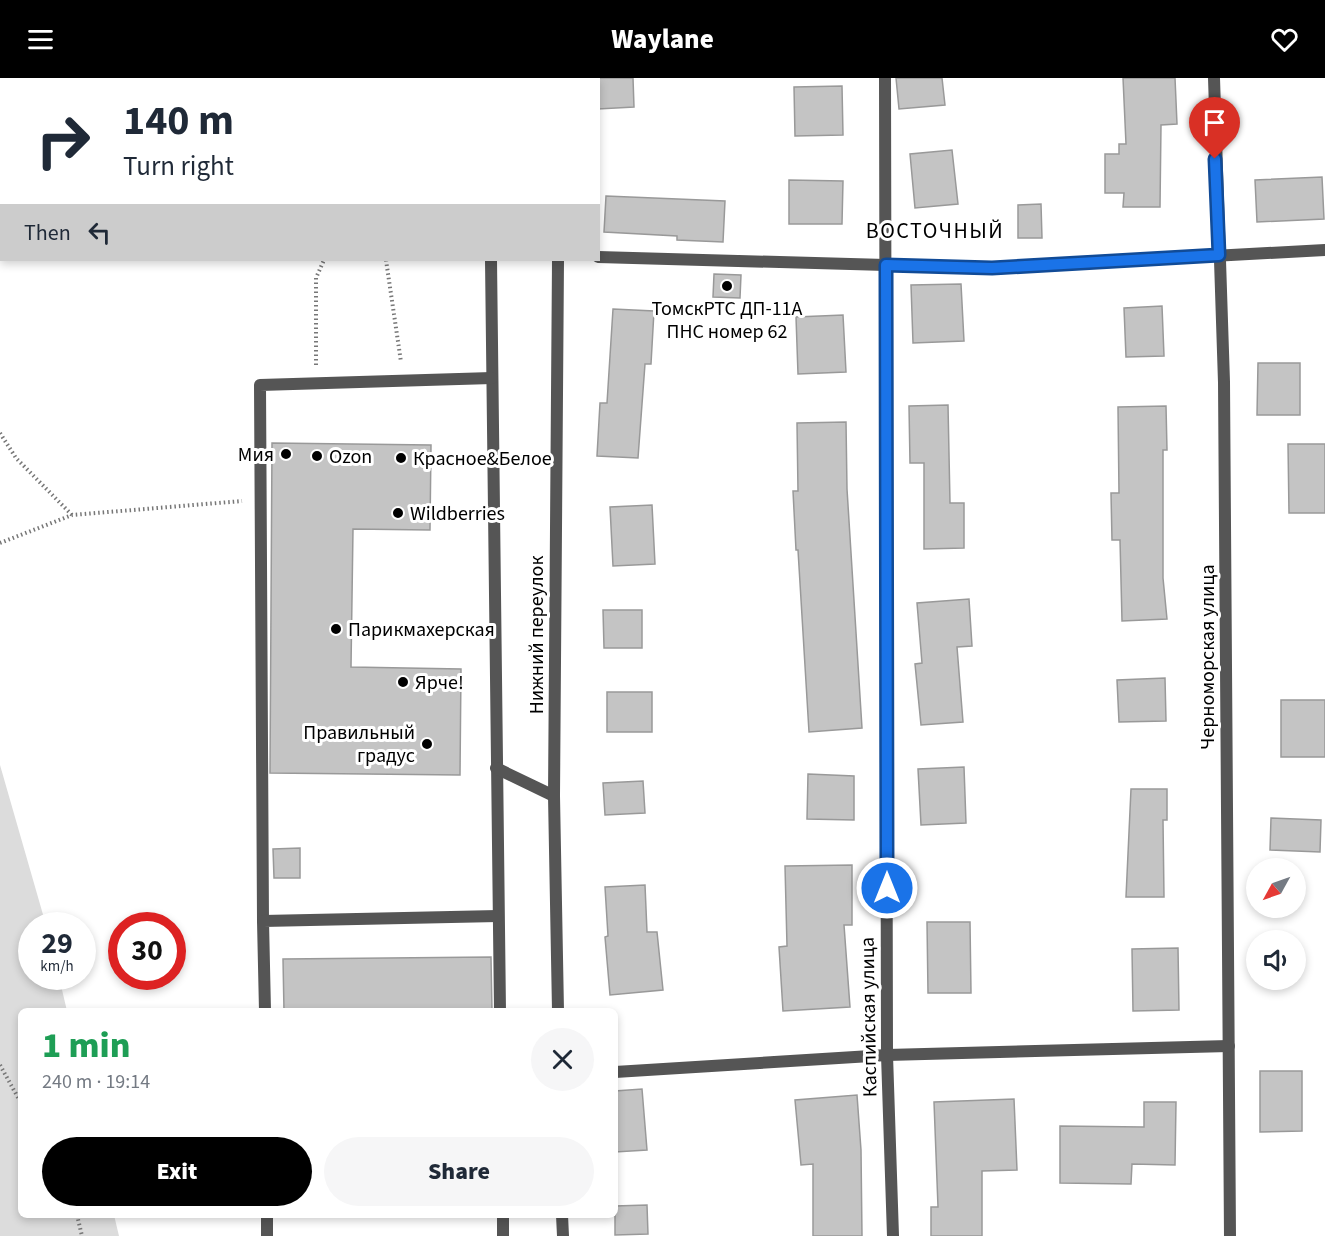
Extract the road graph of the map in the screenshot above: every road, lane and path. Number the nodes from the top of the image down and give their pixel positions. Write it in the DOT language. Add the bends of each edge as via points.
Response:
graph roads {
  1 [pos="885,78"];
  2 [pos="1214,78"];
  3 [pos="1325,250"];
  4 [pos="1219,255"];
  5 [pos="600,257"];
  6 [pos="324,261"];
  7 [pos="386,261"];
  8 [pos="491,261"];
  9 [pos="558,261"];
  10 [pos="886,265"];
  11 [pos="492,378"];
  12 [pos="404,381"];
  13 [pos="316,384"];
  14 [pos="0,433"];
  15 [pos="260,501"];
  16 [pos="72,516"];
  17 [pos="0,543"];
  18 [pos="496,768"];
  19 [pos="554,796"];
  20 [pos="498,916"];
  21 [pos="263,921"];
  22 [pos="265,1008"];
  23 [pos="500,1008"];
  24 [pos="558,1008"];
  25 [pos="1229,1046"];
  26 [pos="887,1055"];
  27 [pos="0,1065"];
  28 [pos="618,1072"];
  29 [pos="18,1098"];
  30 [pos="78,1218"];
  31 [pos="267,1218"];
  32 [pos="503,1218"];
  33 [pos="562,1218"];
  34 [pos="82,1236"];
  35 [pos="267,1236"];
  36 [pos="503,1236"];
  37 [pos="562,1236"];
  38 [pos="893,1236"];
  39 [pos="1230,1236"];
  1 -- 10 [label="street, Каспийская улица"];
  2 -- 4 [label="street, Черноморская улица"];
  3 -- 4 [label="street"];
  4 -- 10 [label="street" via="992,268"];
  4 -- 25 [label="street, Черноморская улица" via="1224,382"];
  5 -- 10 [label="street"];
  6 -- 13 [label="path" via="316,279"];
  7 -- 12 [label="path"];
  8 -- 11 [label="street"];
  9 -- 19 [label="street, Нижний переулок"];
  10 -- 26 [label="street, Каспийская улица"];
  11 -- 12 [label="street"];
  11 -- 18 [label="street"];
  12 -- 13 [label="street"];
  13 -- 15 [label="street" via="260,386"];
  14 -- 16 [label="path" via="16,458"];
  15 -- 16 [label="path"];
  15 -- 21 [label="street"];
  16 -- 17 [label="path"];
  18 -- 19 [label="street"];
  18 -- 20 [label="street"];
  19 -- 24 [label="street, Нижний переулок"];
  20 -- 21 [label="street"];
  20 -- 23 [label="street"];
  21 -- 22 [label="street"];
  25 -- 26 [label="street"];
  25 -- 39 [label="street, Черноморская улица"];
  26 -- 28 [label="street"];
  26 -- 38 [label="street, Каспийская улица"];
  27 -- 29 [label="path"];
  30 -- 34 [label="path"];
  31 -- 35 [label="street"];
  32 -- 36 [label="street"];
  33 -- 37 [label="street"];
}
